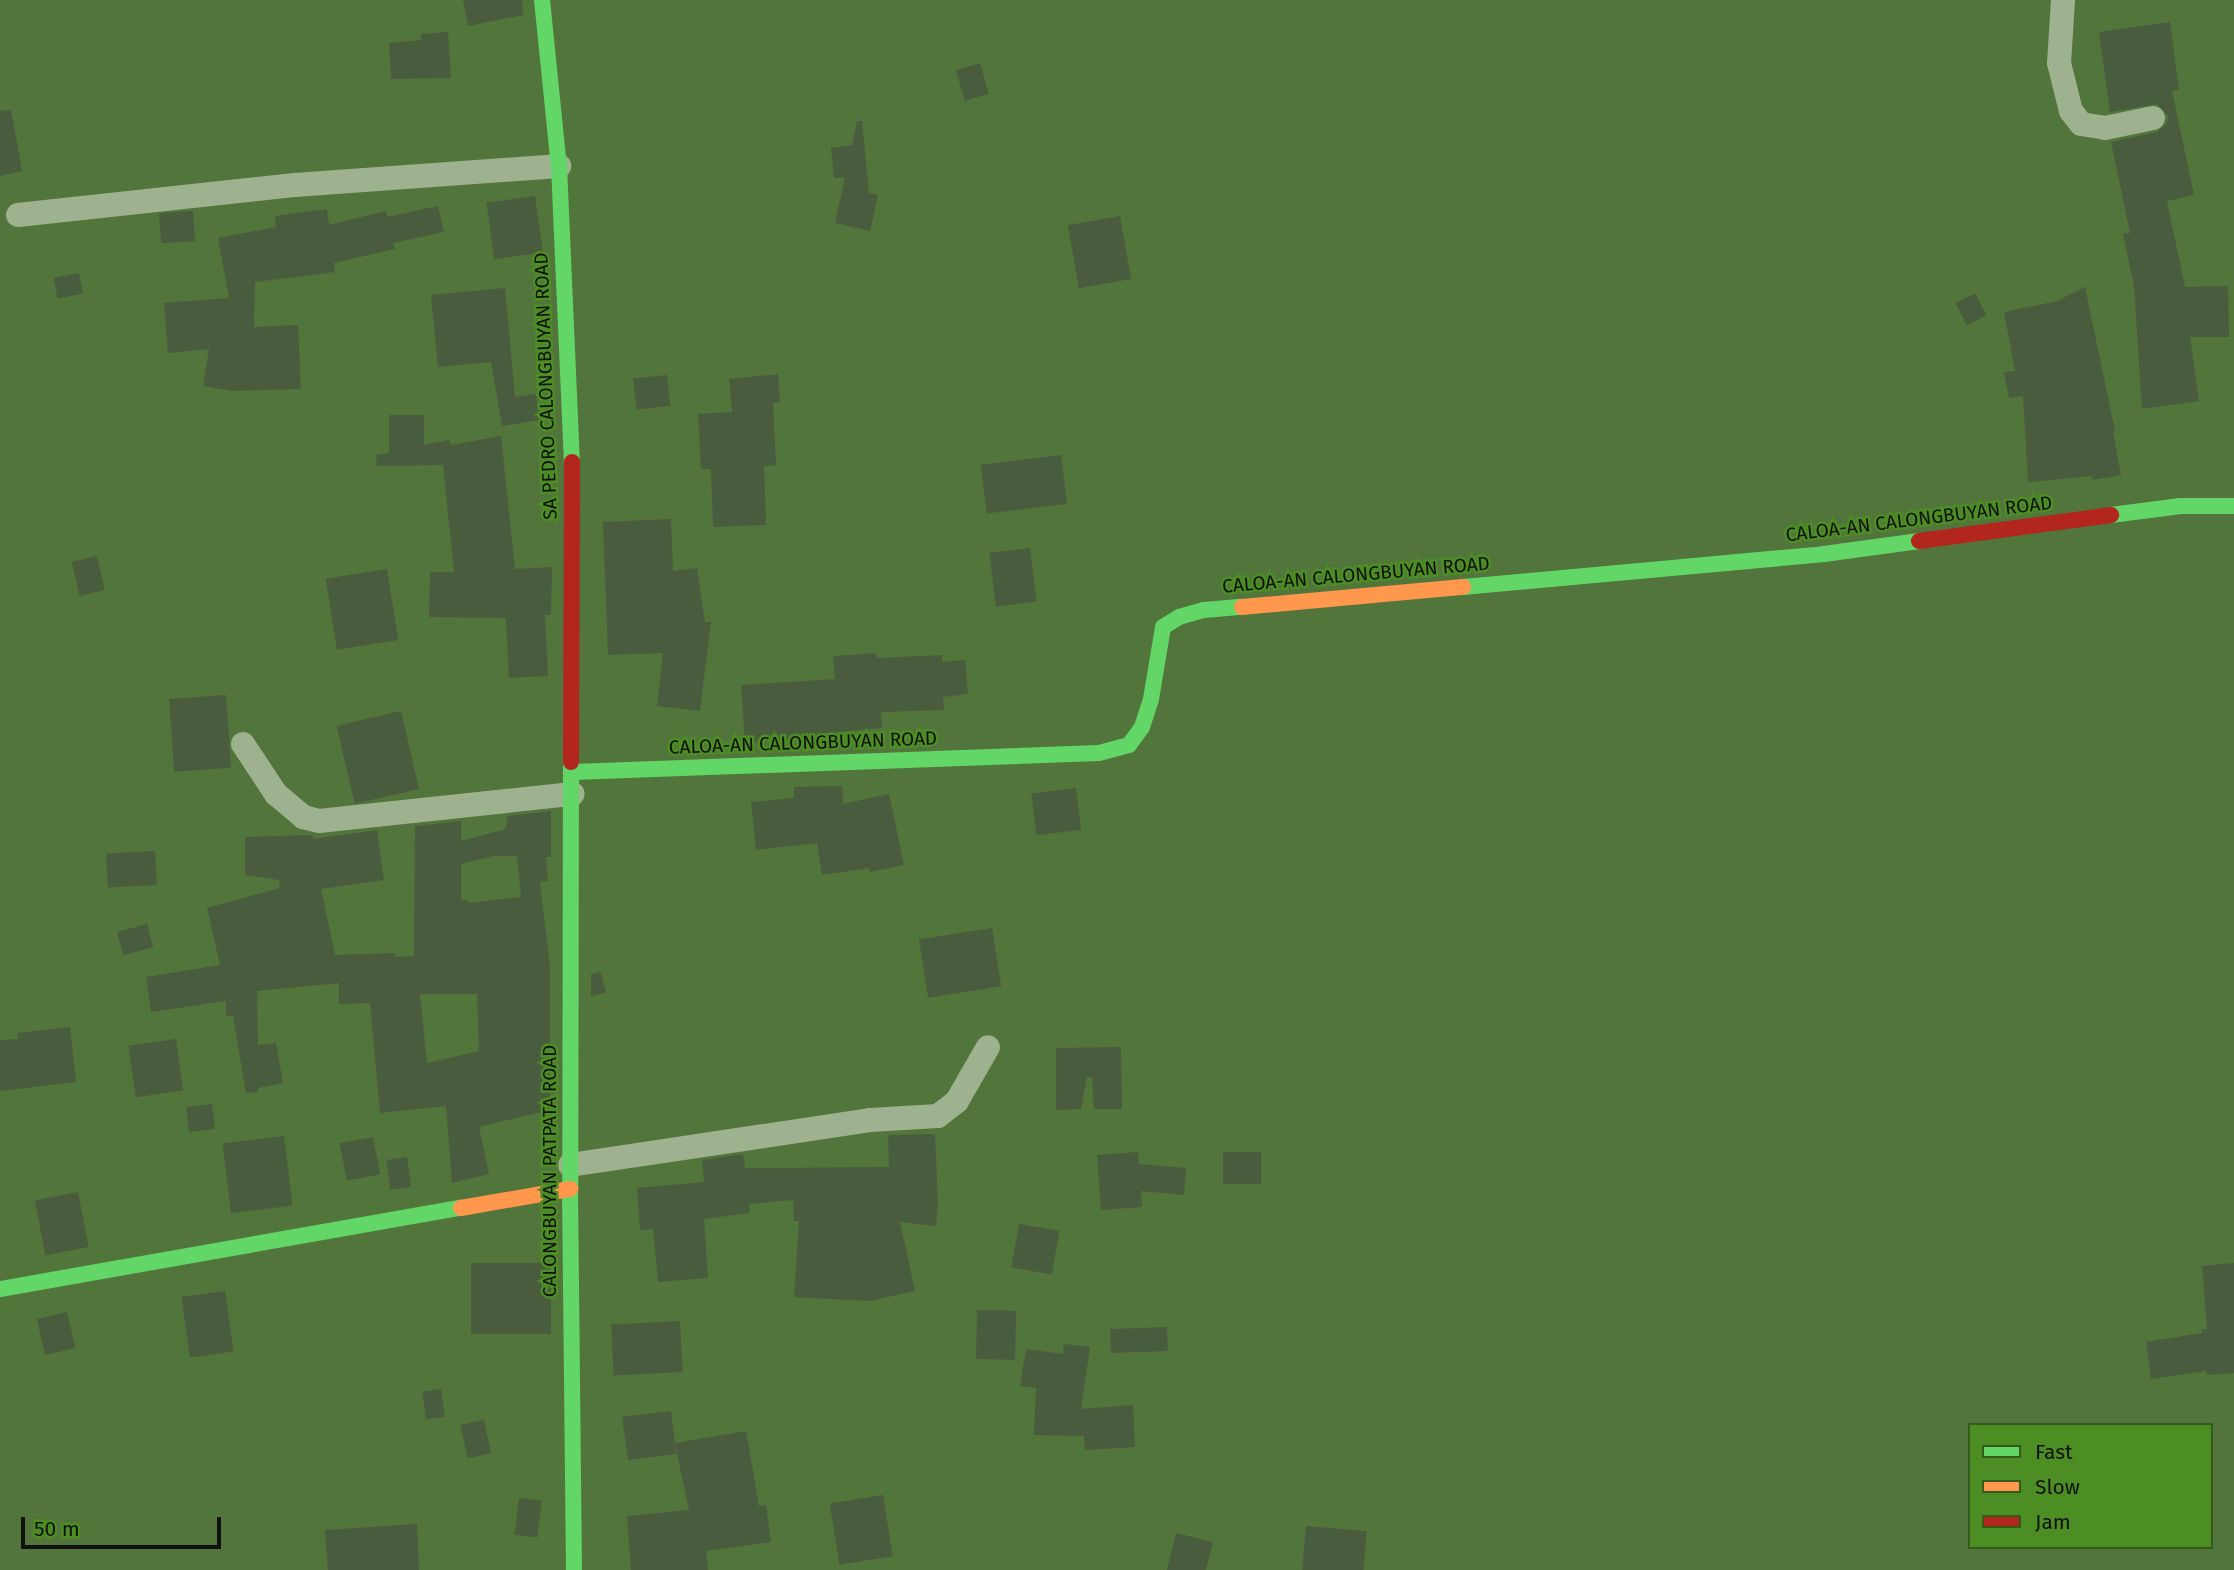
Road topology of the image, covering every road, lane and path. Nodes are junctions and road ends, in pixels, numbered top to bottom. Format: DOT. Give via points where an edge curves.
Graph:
graph roads {
  1 [pos="542,0"];
  2 [pos="2063,0"];
  3 [pos="2153,118"];
  4 [pos="559,166"];
  5 [pos="18,215"];
  6 [pos="2234,506"];
  7 [pos="243,744"];
  8 [pos="573,783"];
  9 [pos="988,1046"];
  10 [pos="570,1177"];
  11 [pos="0,1289"];
  12 [pos="574,1570"];
  1 -- 4 [label="street, SA PEDRO CALONGBUYAN ROAD"];
  2 -- 3 [label="street" via="2059,63 2071,111 2081,124 2105,128"];
  4 -- 5 [label="street" via="295,185"];
  4 -- 8 [label="street, SA PEDRO CALONGBUYAN ROAD" via="572,453"];
  6 -- 8 [label="street, CALOA-AN CALONGBUYAN ROAD" via="2180,506 1824,554 1204,610 1163,626 1151,699 1142,727 1129,745 1099,753"];
  7 -- 8 [label="street" via="276,794 303,817 318,821"];
  8 -- 10 [label="street, CALONGBUYAN PATPATA ROAD"];
  9 -- 10 [label="street" via="957,1101 938,1116 870,1120"];
  10 -- 11 [label="street"];
  10 -- 12 [label="street, CALONGBUYAN PATPATA ROAD"];
}
